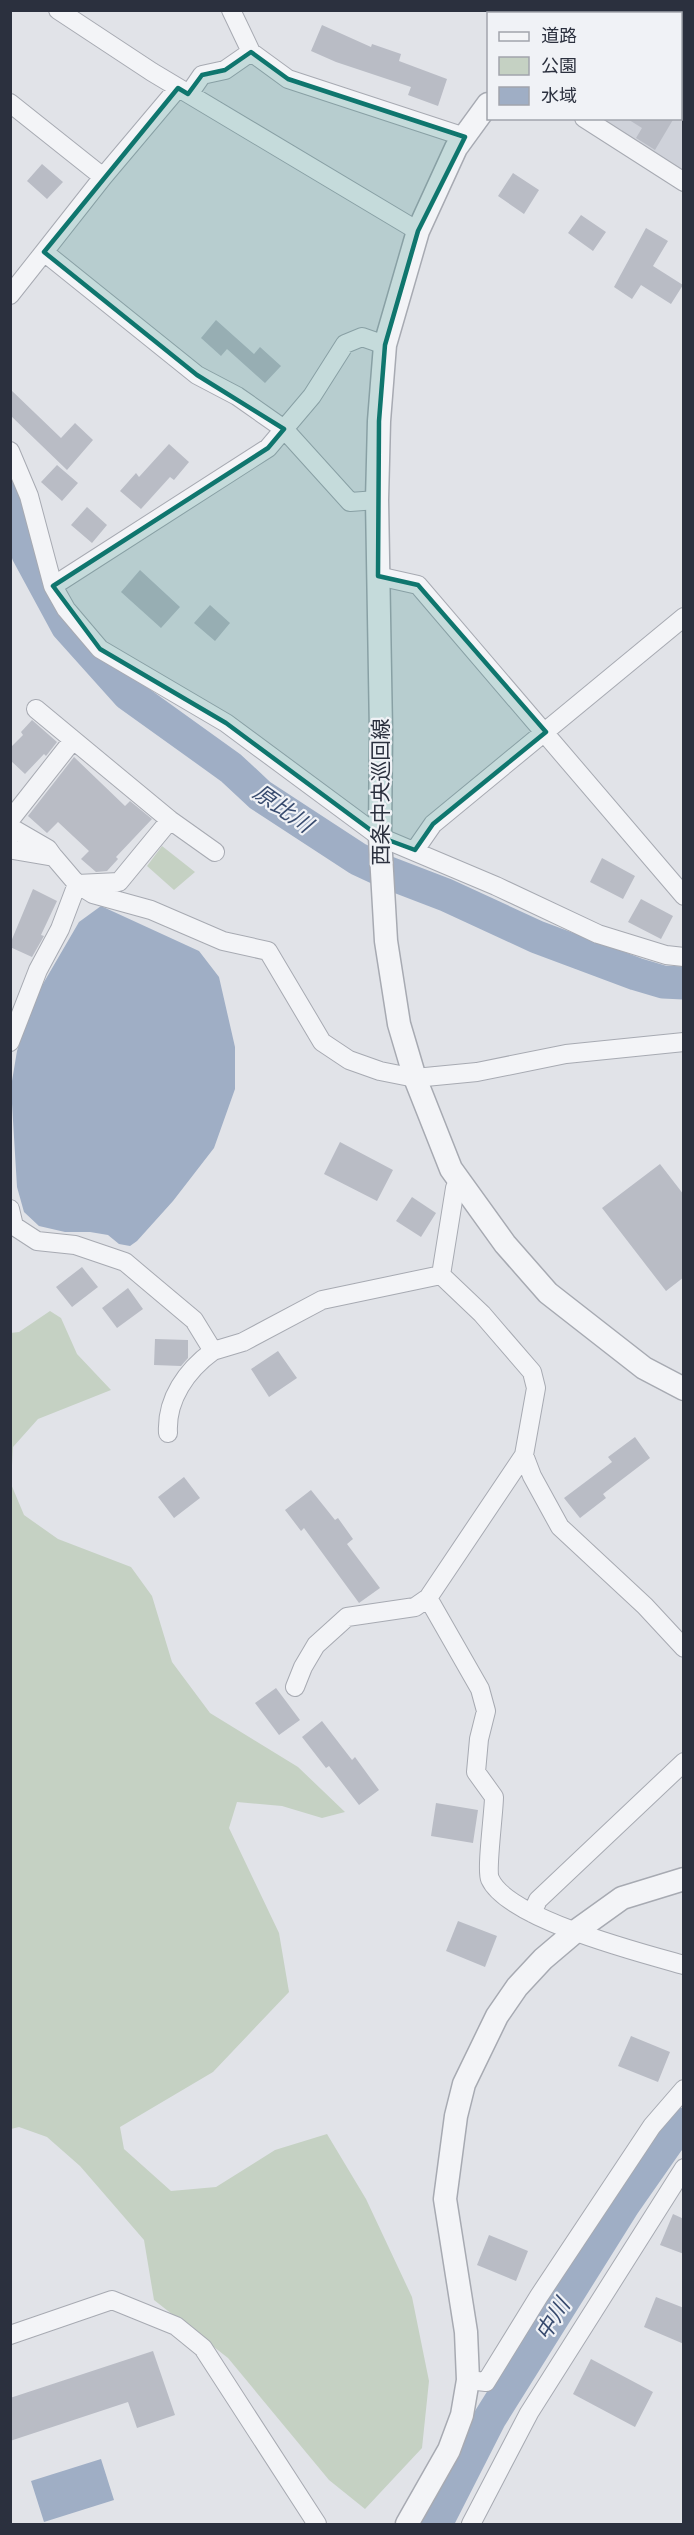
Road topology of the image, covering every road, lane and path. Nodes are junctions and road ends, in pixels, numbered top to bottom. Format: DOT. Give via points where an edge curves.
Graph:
graph roads {
  1 [pos="58,10"];
  2 [pos="231,10"];
  3 [pos="251,52"];
  4 [pos="183,91"];
  5 [pos="10,103"];
  6 [pos="487,107"];
  7 [pos="587,120"];
  8 [pos="465,137"];
  9 [pos="103,177"];
  10 [pos="684,182"];
  11 [pos="418,231"];
  12 [pos="44,252"];
  13 [pos="10,295"];
  14 [pos="385,345"];
  15 [pos="284,429"];
  16 [pos="10,452"];
  17 [pos="377,500"];
  18 [pos="378,576"];
  19 [pos="53,585"];
  20 [pos="684,617"];
  21 [pos="36,709"];
  22 [pos="546,732"];
  23 [pos="73,740"];
  24 [pos="10,820"];
  25 [pos="171,820"];
  26 [pos="10,827"];
  27 [pos="380,844"];
  28 [pos="10,847"];
  29 [pos="415,850"];
  30 [pos="215,852"];
  31 [pos="54,857"];
  32 [pos="77,884"];
  33 [pos="684,896"];
  34 [pos="684,957"];
  35 [pos="10,1042"];
  36 [pos="684,1042"];
  37 [pos="416,1078"];
  38 [pos="459,1180"];
  39 [pos="10,1209"];
  40 [pos="441,1275"];
  41 [pos="213,1351"];
  42 [pos="684,1389"];
  43 [pos="168,1432"];
  44 [pos="524,1455"];
  45 [pos="428,1598"];
  46 [pos="684,1648"];
  47 [pos="295,1687"];
  48 [pos="684,1762"];
  49 [pos="684,1879"];
  50 [pos="532,1913"];
  51 [pos="576,1931"];
  52 [pos="684,1965"];
  53 [pos="684,2089"];
  54 [pos="684,2168"];
  55 [pos="10,2335"];
  56 [pos="468,2380"];
  57 [pos="318,2524"];
  58 [pos="407,2524"];
  59 [pos="471,2524"];
  1 -- 4 [label="street"];
  2 -- 3 [label="street"];
  3 -- 4 [label="street" via="225,70 202,75"];
  3 -- 8 [label="street" via="288,79"];
  4 -- 9 [label="street"];
  4 -- 11 [label="street"];
  5 -- 9 [label="street"];
  6 -- 8 [label="street, 西条中央巡回線"];
  7 -- 10 [label="street"];
  8 -- 11 [label="street, 西条中央巡回線" via="456,148"];
  9 -- 12 [label="street"];
  11 -- 14 [label="street, 西条中央巡回線"];
  12 -- 13 [label="street"];
  12 -- 15 [label="street" via="197,375 237,396"];
  14 -- 15 [label="street" via="362,337 345,344 312,396"];
  14 -- 17 [label="street, 西条中央巡回線"];
  15 -- 17 [label="street" via="350,502"];
  15 -- 19 [label="street" via="268,448"];
  16 -- 19 [label="street" via="29,496"];
  17 -- 18 [label="street, 西条中央巡回線"];
  18 -- 22 [label="street" via="418,585"];
  18 -- 27 [label="street, 西条中央巡回線"];
  19 -- 27 [label="street" via="66,609 100,649 226,723"];
  20 -- 22 [label="street"];
  21 -- 23 [label="street"];
  22 -- 29 [label="street" via="433,824"];
  22 -- 33 [label="street"];
  23 -- 24 [label="street"];
  23 -- 25 [label="street"];
  25 -- 30 [label="street"];
  25 -- 32 [label="street" via="119,882"];
  26 -- 31 [label="street" via="48,849"];
  27 -- 29 [label="street"];
  27 -- 37 [label="street, 西条中央巡回線" via="386,941 399,1024"];
  28 -- 31 [label="street"];
  29 -- 34 [label="street" via="598,934"];
  31 -- 32 [label="street"];
  32 -- 35 [label="street"];
  32 -- 37 [label="street" via="93,894 151,910 223,941 267,951 322,1042 349,1060"];
  36 -- 37 [label="street" via="566,1054 477,1072"];
  37 -- 38 [label="street, 西条中央巡回線" via="451,1169"];
  38 -- 40 [label="street"];
  38 -- 42 [label="street, 西条中央巡回線" via="505,1244 548,1293 644,1368"];
  39 -- 41 [label="street" via="14,1227 37,1241 75,1245 125,1262 194,1320"];
  40 -- 41 [label="street" via="322,1300 243,1342"];
  40 -- 44 [label="street" via="482,1314 532,1372 536,1388"];
  41 -- 43 [label="street" via="198,1362 177,1390 167,1422"];
  44 -- 45 [label="street"];
  44 -- 46 [label="street" via="560,1527"];
  45 -- 47 [label="street" via="415,1607 347,1617 316,1645"];
  45 -- 50 [label="street" via="480,1689 486,1711 476,1772 494,1797 489,1878 502,1895"];
  48 -- 50 [label="street" via="538,1900"];
  49 -- 51 [label="street" via="622,1898"];
  50 -- 51 [label="street"];
  51 -- 52 [label="street"];
  51 -- 56 [label="street" via="543,1959 497,2016 464,2084 456,2116 445,2199 466,2332"];
  53 -- 56 [label="street" via="652,2126 486,2382"];
  54 -- 59 [label="street" via="529,2413"];
  55 -- 57 [label="street" via="112,2300 176,2326 203,2348"];
  56 -- 58 [label="street" via="462,2415 449,2450"];
}
